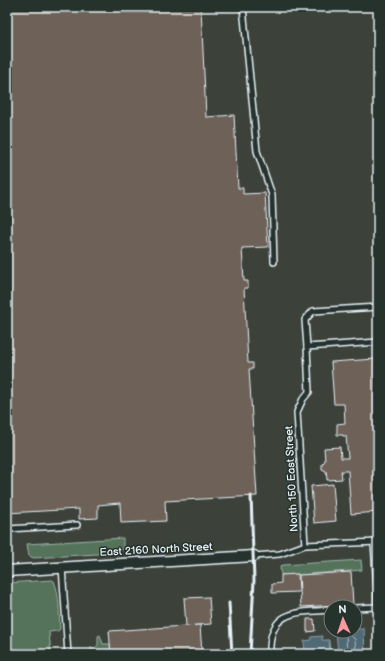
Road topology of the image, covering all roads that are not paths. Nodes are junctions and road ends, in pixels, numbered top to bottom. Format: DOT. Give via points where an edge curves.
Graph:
graph roads {
  1 [pos="243,7"];
  2 [pos="274,262"];
  3 [pos="378,307"];
  4 [pos="378,342"];
  5 [pos="307,346"];
  6 [pos="77,525"];
  7 [pos="7,529"];
  8 [pos="376,542"];
  9 [pos="305,545"];
  10 [pos="254,556"];
  11 [pos="62,567"];
  12 [pos="7,571"];
  13 [pos="378,607"];
  14 [pos="363,608"];
  15 [pos="323,611"];
  16 [pos="68,654"];
  17 [pos="270,654"];
  1 -- 2 [label="lane" via="257,151 272,195"];
  3 -- 5 [label="lane" via="313,311 305,320"];
  4 -- 5 [label="lane"];
  5 -- 9 [label="lane, North 150 East Street" via="310,392 303,399 297,412"];
  6 -- 7 [label="lane"];
  8 -- 9 [label="lane, East 2160 North Street"];
  8 -- 13 [label="lane"];
  9 -- 10 [label="lane, East 2160 North Street" via="280,554"];
  10 -- 11 [label="street, East 2160 North Street"];
  11 -- 12 [label="street, East 2160 North Street"];
  11 -- 16 [label="lane"];
  13 -- 14 [label="lane"];
  15 -- 17 [label="lane" via="300,612 278,622 272,630"];
}
